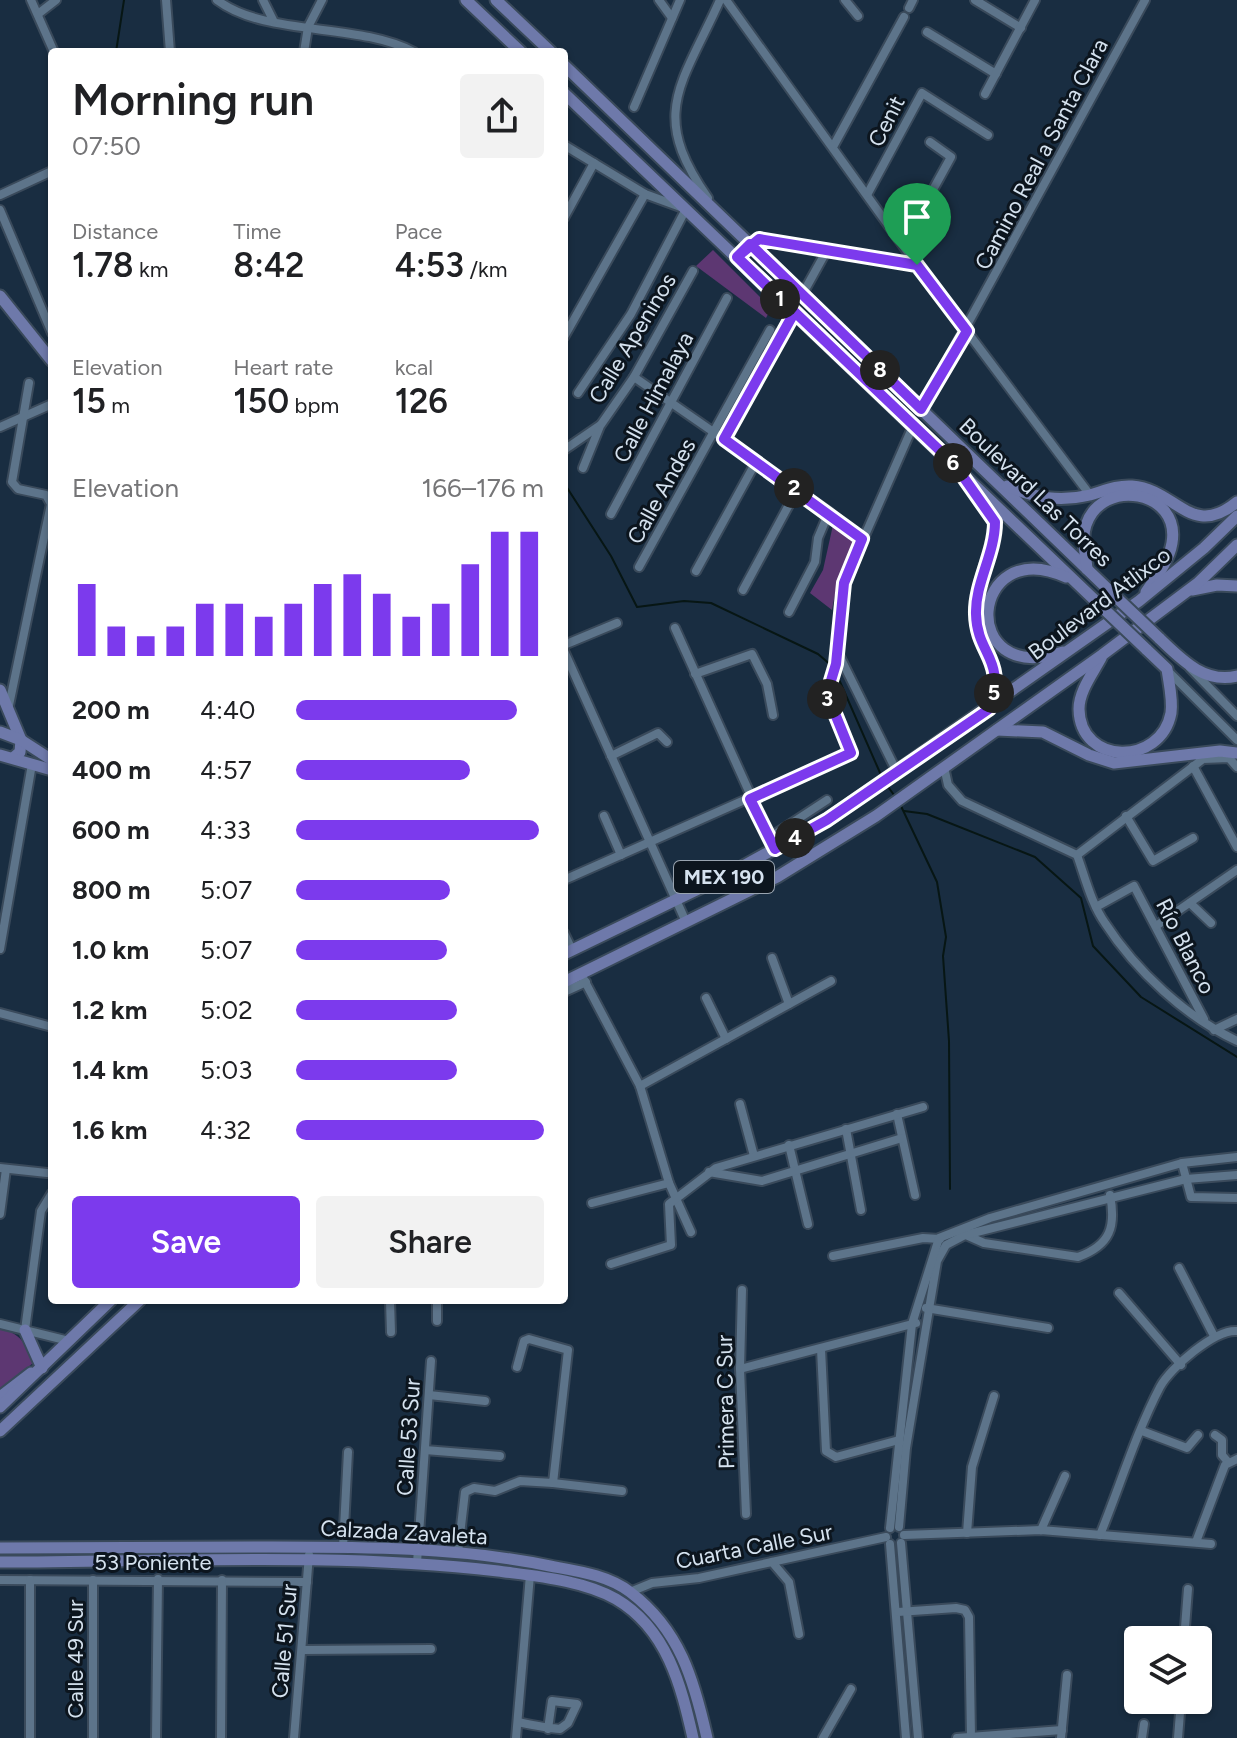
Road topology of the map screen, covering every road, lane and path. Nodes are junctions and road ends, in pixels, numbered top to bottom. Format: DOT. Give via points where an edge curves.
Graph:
graph roads {
  1 [pos="31,0"];
  2 [pos="56,0"];
  3 [pos="166,0"];
  4 [pos="217,0"];
  5 [pos="263,0"];
  6 [pos="322,0"];
  7 [pos="466,0"];
  8 [pos="496,0"];
  9 [pos="659,0"];
  10 [pos="680,0"];
  11 [pos="720,0"];
  12 [pos="726,0"];
  13 [pos="845,0"];
  14 [pos="975,0"];
  15 [pos="1035,0"];
  16 [pos="1145,0"];
  17 [pos="909,8"];
  18 [pos="38,14"];
  19 [pos="858,16"];
  20 [pos="672,18"];
  21 [pos="273,20"];
  22 [pos="308,27"];
  23 [pos="1021,28"];
  24 [pos="927,32"];
  25 [pos="52,48"];
  26 [pos="170,48"];
  27 [pos="305,48"];
  28 [pos="406,48"];
  29 [pos="517,48"];
  30 [pos="547,48"];
  31 [pos="568,69"];
  32 [pos="996,74"];
  33 [pos="985,94"];
  34 [pos="568,97"];
  35 [pos="634,107"];
  36 [pos="988,135"];
  37 [pos="930,142"];
  38 [pos="834,145"];
  39 [pos="568,147"];
  40 [pos="594,163"];
  41 [pos="48,173"];
  42 [pos="868,193"];
  43 [pos="645,194"];
  44 [pos="0,195"];
  45 [pos="686,209"];
  46 [pos="716,209"];
  47 [pos="0,210"];
  48 [pos="568,211"];
  49 [pos="750,244"];
  50 [pos="903,244"];
  51 [pos="827,250"];
  52 [pos="737,257"];
  53 [pos="917,265"];
  54 [pos="693,271"];
  55 [pos="802,295"];
  56 [pos="0,296"];
  57 [pos="727,298"];
  58 [pos="794,313"];
  59 [pos="48,324"];
  60 [pos="568,330"];
  61 [pos="770,330"];
  62 [pos="967,331"];
  63 [pos="48,356"];
  64 [pos="634,377"];
  65 [pos="29,383"];
  66 [pos="578,393"];
  67 [pos="669,402"];
  68 [pos="48,406"];
  69 [pos="921,409"];
  70 [pos="22,418"];
  71 [pos="600,426"];
  72 [pos="913,426"];
  73 [pos="0,427"];
  74 [pos="715,432"];
  75 [pos="724,439"];
  76 [pos="568,447"];
  77 [pos="756,462"];
  78 [pos="955,465"];
  79 [pos="583,468"];
  80 [pos="999,482"];
  81 [pos="797,490"];
  82 [pos="1090,495"];
  83 [pos="48,499"];
  84 [pos="1237,502"];
  85 [pos="829,512"];
  86 [pos="611,514"];
  87 [pos="1237,516"];
  88 [pos="48,518"];
  89 [pos="862,539"];
  90 [pos="1237,545"];
  91 [pos="639,567"];
  92 [pos="1087,569"];
  93 [pos="696,571"];
  94 [pos="1076,582"];
  95 [pos="1237,586"];
  96 [pos="743,590"];
  97 [pos="1188,591"];
  98 [pos="1139,601"];
  99 [pos="789,612"];
  100 [pos="617,623"];
  101 [pos="675,628"];
  102 [pos="568,646"];
  103 [pos="1074,647"];
  104 [pos="837,652"];
  105 [pos="1102,655"];
  106 [pos="568,657"];
  107 [pos="1183,661"];
  108 [pos="1167,669"];
  109 [pos="695,674"];
  110 [pos="1237,676"];
  111 [pos="0,690"];
  112 [pos="989,709"];
  113 [pos="8,711"];
  114 [pos="773,715"];
  115 [pos="1237,716"];
  116 [pos="997,730"];
  117 [pos="0,732"];
  118 [pos="21,740"];
  119 [pos="1237,740"];
  120 [pos="667,742"];
  121 [pos="1237,753"];
  122 [pos="0,755"];
  123 [pos="611,756"];
  124 [pos="13,758"];
  125 [pos="32,764"];
  126 [pos="48,764"];
  127 [pos="48,766"];
  128 [pos="1193,766"];
  129 [pos="944,767"];
  130 [pos="1237,767"];
  131 [pos="895,774"];
  132 [pos="750,799"];
  133 [pos="827,800"];
  134 [pos="604,816"];
  135 [pos="1126,816"];
  136 [pos="1193,838"];
  137 [pos="650,843"];
  138 [pos="772,843"];
  139 [pos="1237,847"];
  140 [pos="621,855"];
  141 [pos="1077,855"];
  142 [pos="1234,872"];
  143 [pos="568,878"];
  144 [pos="1237,883"];
  145 [pos="675,900"];
  146 [pos="1190,903"];
  147 [pos="1096,907"];
  148 [pos="686,922"];
  149 [pos="1211,923"];
  150 [pos="1156,926"];
  151 [pos="0,949"];
  152 [pos="568,952"];
  153 [pos="772,958"];
  154 [pos="584,978"];
  155 [pos="1182,980"];
  156 [pos="831,981"];
  157 [pos="568,986"];
  158 [pos="1164,990"];
  159 [pos="706,998"];
  160 [pos="789,1004"];
  161 [pos="0,1013"];
  162 [pos="1237,1019"];
  163 [pos="48,1026"];
  164 [pos="1210,1027"];
  165 [pos="726,1039"];
  166 [pos="1237,1041"];
  167 [pos="640,1086"];
  168 [pos="740,1104"];
  169 [pos="923,1107"];
  170 [pos="897,1114"];
  171 [pos="846,1129"];
  172 [pos="902,1138"];
  173 [pos="789,1145"];
  174 [pos="851,1153"];
  175 [pos="754,1156"];
  176 [pos="1237,1157"];
  177 [pos="1182,1163"];
  178 [pos="3,1168"];
  179 [pos="793,1171"];
  180 [pos="708,1172"];
  181 [pos="47,1173"];
  182 [pos="1237,1175"];
  183 [pos="1186,1179"];
  184 [pos="669,1183"];
  185 [pos="1107,1185"];
  186 [pos="915,1195"];
  187 [pos="675,1197"];
  188 [pos="1237,1198"];
  189 [pos="1111,1199"];
  190 [pos="48,1200"];
  191 [pos="592,1203"];
  192 [pos="861,1210"];
  193 [pos="0,1214"];
  194 [pos="808,1224"];
  195 [pos="691,1232"];
  196 [pos="965,1235"];
  197 [pos="939,1238"];
  198 [pos="946,1245"];
  199 [pos="833,1256"];
  200 [pos="611,1264"];
  201 [pos="1179,1268"];
  202 [pos="742,1290"];
  203 [pos="1119,1293"];
  204 [pos="107,1304"];
  205 [pos="136,1304"];
  206 [pos="390,1304"];
  207 [pos="437,1304"];
  208 [pos="926,1308"];
  209 [pos="437,1321"];
  210 [pos="924,1321"];
  211 [pos="0,1324"];
  212 [pos="912,1324"];
  213 [pos="1048,1328"];
  214 [pos="25,1330"];
  215 [pos="1237,1331"];
  216 [pos="391,1332"];
  217 [pos="1214,1336"];
  218 [pos="69,1341"];
  219 [pos="821,1349"];
  220 [pos="431,1361"];
  221 [pos="1181,1365"];
  222 [pos="517,1367"];
  223 [pos="42,1368"];
  224 [pos="740,1369"];
  225 [pos="57,1377"];
  226 [pos="429,1395"];
  227 [pos="994,1396"];
  228 [pos="0,1397"];
  229 [pos="485,1401"];
  230 [pos="0,1407"];
  231 [pos="0,1431"];
  232 [pos="1142,1431"];
  233 [pos="1198,1435"];
  234 [pos="1215,1435"];
  235 [pos="0,1439"];
  236 [pos="901,1445"];
  237 [pos="425,1450"];
  238 [pos="348,1452"];
  239 [pos="500,1456"];
  240 [pos="1233,1460"];
  241 [pos="1065,1476"];
  242 [pos="553,1483"];
  243 [pos="622,1491"];
  244 [pos="746,1514"];
  245 [pos="1041,1530"];
  246 [pos="899,1533"];
  247 [pos="967,1533"];
  248 [pos="1100,1535"];
  249 [pos="888,1540"];
  250 [pos="1196,1542"];
  251 [pos="1211,1544"];
  252 [pos="309,1547"];
  253 [pos="343,1547"];
  254 [pos="0,1548"];
  255 [pos="417,1549"];
  256 [pos="458,1552"];
  257 [pos="0,1562"];
  258 [pos="309,1562"];
  259 [pos="772,1562"];
  260 [pos="417,1563"];
  261 [pos="530,1575"];
  262 [pos="158,1579"];
  263 [pos="0,1580"];
  264 [pos="30,1580"];
  265 [pos="93,1580"];
  266 [pos="222,1580"];
  267 [pos="307,1582"];
  268 [pos="1188,1589"];
  269 [pos="630,1592"];
  270 [pos="908,1611"];
  271 [pos="898,1612"];
  272 [pos="1185,1626"];
  273 [pos="799,1634"];
  274 [pos="431,1649"];
  275 [pos="302,1650"];
  276 [pos="1067,1675"];
  277 [pos="851,1689"];
  278 [pos="1180,1714"];
  279 [pos="518,1722"];
  280 [pos="1144,1724"];
  281 [pos="548,1729"];
  282 [pos="1062,1734"];
  283 [pos="971,1737"];
  284 [pos="30,1738"];
  285 [pos="93,1738"];
  286 [pos="156,1738"];
  287 [pos="221,1738"];
  288 [pos="294,1738"];
  289 [pos="516,1738"];
  290 [pos="693,1738"];
  291 [pos="707,1738"];
  292 [pos="823,1738"];
  293 [pos="906,1738"];
  294 [pos="918,1738"];
  295 [pos="957,1738"];
  296 [pos="1142,1738"];
  297 [pos="1178,1738"];
  1 -- 18 [label="street"];
  2 -- 18 [label="street"];
  3 -- 26 [label="street"];
  4 -- 21 [label="street" via="247,15"];
  5 -- 21 [label="street"];
  6 -- 22 [label="street"];
  7 -- 29 [label="main road"];
  8 -- 30 [label="main road"];
  9 -- 20 [label="street"];
  10 -- 20 [label="street"];
  11 -- 46 [label="street" via="673,113 679,152"];
  12 -- 38 [label="street"];
  13 -- 19 [label="street"];
  14 -- 23 [label="street"];
  15 -- 23 [label="street"];
  16 -- 62 [label="street, Camino Real a Santa Clara"];
  17 -- 38 [label="street"];
  18 -- 25 [label="street"];
  20 -- 35 [label="street"];
  21 -- 22 [label="street"];
  22 -- 27 [label="street"];
  22 -- 28 [label="street" via="391,40"];
  23 -- 32 [label="street"];
  24 -- 32 [label="street"];
  31 -- 46 [label="main road, Boulevard Las Torres"];
  32 -- 33 [label="street"];
  34 -- 45 [label="main road, Boulevard Las Torres"];
  36 -- 42 [label="street, Cenit" via="922,93"];
  37 -- 50 [label="street" via="951,157"];
  38 -- 42 [label="street"];
  39 -- 40 [label="street"];
  40 -- 43 [label="street"];
  40 -- 48 [label="street"];
  41 -- 44 [label="street"];
  42 -- 50 [label="street"];
  43 -- 45 [label="street"];
  43 -- 60 [label="street"];
  45 -- 52 [label="main road, Boulevard Las Torres"];
  45 -- 66 [label="street" via="631,314"];
  46 -- 49 [label="main road, Boulevard Las Torres"];
  47 -- 59 [label="street"];
  49 -- 51 [label="street" via="759,239"];
  49 -- 52 [label="street"];
  49 -- 55 [label="main road, Boulevard Las Torres"];
  50 -- 53 [label="street"];
  51 -- 53 [label="street"];
  51 -- 55 [label="street"];
  52 -- 58 [label="main road, Boulevard Las Torres"];
  53 -- 62 [label="street"];
  54 -- 64 [label="street, Calle Apeninos"];
  55 -- 69 [label="main road, Boulevard Las Torres"];
  56 -- 63 [label="main road"];
  57 -- 67 [label="street, Calle Himalaya"];
  58 -- 72 [label="main road, Boulevard Las Torres"];
  58 -- 75 [label="street"];
  61 -- 74 [label="street, Calle Andes"];
  62 -- 69 [label="street, Camino Real a Santa Clara"];
  62 -- 82 [label="street"];
  64 -- 67 [label="street"];
  64 -- 71 [label="street, Calle Apeninos"];
  65 -- 70 [label="street"];
  67 -- 74 [label="street"];
  67 -- 86 [label="street, Calle Himalaya"];
  68 -- 70 [label="street"];
  69 -- 80 [label="main road, Boulevard Las Torres"];
  70 -- 73 [label="street"];
  70 -- 83 [label="street" via="12,482"];
  71 -- 76 [label="street"];
  71 -- 79 [label="street, Calle Apeninos"];
  72 -- 78 [label="main road, Boulevard Las Torres"];
  72 -- 89 [label="street"];
  74 -- 75 [label="street"];
  74 -- 91 [label="street, Calle Andes"];
  75 -- 77 [label="street"];
  77 -- 81 [label="street"];
  77 -- 93 [label="street"];
  78 -- 94 [label="main road, Boulevard Las Torres"];
  78 -- 112 [label="main road" via="995,522 976,613 978,632 996,674"];
  80 -- 82 [label="main road" via="1034,497"];
  80 -- 92 [label="main road, Boulevard Las Torres"];
  81 -- 85 [label="street"];
  81 -- 96 [label="street"];
  82 -- 84 [label="main road" via="1132,486 1158,493 1186,513 1208,517 1223,514"];
  85 -- 89 [label="street"];
  85 -- 99 [label="street" via="815,562"];
  87 -- 98 [label="main road, Boulevard Atlixco / MEX 190"];
  88 -- 113 [label="street"];
  89 -- 104 [label="street" via="844,583"];
  90 -- 97 [label="main road, Boulevard Atlixco / MEX 190"];
  92 -- 98 [label="main road" via="1086,526 1098,507 1129,494 1153,501 1165,510 1172,544"];
  92 -- 107 [label="main road, Boulevard Las Torres, bridge"];
  94 -- 103 [label="main road" via="1043,570 1016,571 994,588 986,615 996,643 1021,659 1036,660"];
  94 -- 108 [label="main road, Boulevard Las Torres, bridge"];
  95 -- 97 [label="main road"];
  97 -- 105 [label="main road, Boulevard Atlixco / MEX 190"];
  98 -- 103 [label="main road, Boulevard Atlixco / MEX 190"];
  100 -- 102 [label="street"];
  101 -- 109 [label="street"];
  103 -- 112 [label="main road, Boulevard Atlixco / MEX 190"];
  104 -- 131 [label="street"];
  104 -- 132 [label="street" via="827,702 851,753"];
  105 -- 108 [label="main road" via="1079,709 1089,737 1114,753 1143,750 1165,730 1172,704"];
  105 -- 116 [label="main road, Boulevard Atlixco / MEX 190"];
  106 -- 123 [label="street"];
  107 -- 110 [label="main road" via="1212,677"];
  107 -- 115 [label="street, Boulevard Las Torres"];
  108 -- 119 [label="street, Boulevard Las Torres"];
  109 -- 114 [label="street" via="752,654 767,684"];
  109 -- 132 [label="street"];
  111 -- 113 [label="main road"];
  112 -- 131 [label="main road, Boulevard Atlixco / MEX 190"];
  113 -- 118 [label="main road"];
  116 -- 121 [label="main road" via="1043,732 1114,763"];
  116 -- 129 [label="main road, Boulevard Atlixco / MEX 190"];
  117 -- 118 [label="main road"];
  118 -- 124 [label="main road"];
  118 -- 126 [label="main road"];
  120 -- 123 [label="street" via="658,733"];
  122 -- 124 [label="main road"];
  123 -- 137 [label="street"];
  124 -- 125 [label="main road"];
  125 -- 127 [label="main road"];
  125 -- 151 [label="street"];
  128 -- 130 [label="street" via="1217,757 1232,759"];
  128 -- 135 [label="street"];
  128 -- 139 [label="street"];
  129 -- 141 [label="street" via="948,785 962,801"];
  129 -- 148 [label="main road, Boulevard Atlixco / MEX 190" via="777,877"];
  131 -- 138 [label="main road, Boulevard Atlixco / MEX 190"];
  132 -- 137 [label="street"];
  132 -- 138 [label="street"];
  133 -- 138 [label="street"];
  134 -- 140 [label="street"];
  135 -- 136 [label="street" via="1153,861"];
  135 -- 141 [label="street"];
  137 -- 140 [label="street"];
  137 -- 145 [label="street"];
  138 -- 145 [label="main road, Boulevard Atlixco / MEX 190"];
  140 -- 143 [label="street"];
  141 -- 147 [label="street"];
  142 -- 144 [label="street"];
  142 -- 146 [label="street"];
  145 -- 148 [label="street"];
  145 -- 152 [label="main road, Boulevard Atlixco / MEX 190"];
  146 -- 149 [label="street"];
  146 -- 150 [label="street"];
  147 -- 150 [label="street, Río Blanco" via="1134,886"];
  147 -- 158 [label="street"];
  148 -- 154 [label="main road, Boulevard Atlixco / MEX 190"];
  150 -- 155 [label="street, Río Blanco"];
  153 -- 160 [label="street"];
  154 -- 157 [label="main road, Boulevard Atlixco / MEX 190"];
  154 -- 167 [label="street"];
  155 -- 158 [label="street"];
  155 -- 164 [label="street, Río Blanco"];
  156 -- 160 [label="street"];
  158 -- 164 [label="street"];
  159 -- 165 [label="street"];
  160 -- 165 [label="street"];
  161 -- 163 [label="street"];
  162 -- 164 [label="street"];
  164 -- 166 [label="street"];
  165 -- 167 [label="street"];
  167 -- 184 [label="street"];
  168 -- 175 [label="street"];
  169 -- 170 [label="street"];
  170 -- 171 [label="street"];
  170 -- 172 [label="street"];
  171 -- 173 [label="street"];
  171 -- 174 [label="street"];
  172 -- 174 [label="street"];
  172 -- 186 [label="street"];
  173 -- 175 [label="street"];
  173 -- 179 [label="street"];
  174 -- 179 [label="street"];
  174 -- 192 [label="street"];
  175 -- 180 [label="street"];
  176 -- 177 [label="street"];
  177 -- 183 [label="street"];
  177 -- 185 [label="street"];
  178 -- 181 [label="street"];
  178 -- 193 [label="street"];
  179 -- 180 [label="street" via="762,1181"];
  179 -- 194 [label="street"];
  180 -- 187 [label="street"];
  182 -- 183 [label="street"];
  183 -- 188 [label="street" via="1191,1197"];
  183 -- 189 [label="street"];
  184 -- 187 [label="street"];
  184 -- 191 [label="street"];
  185 -- 189 [label="street"];
  185 -- 197 [label="street"];
  187 -- 195 [label="street"];
  187 -- 200 [label="street" via="668,1207 671,1245"];
  189 -- 196 [label="street"];
  189 -- 196 [label="street" via="1111,1230 1078,1257 984,1243"];
  190 -- 214 [label="street" via="41,1211"];
  196 -- 198 [label="street"];
  197 -- 198 [label="street"];
  197 -- 199 [label="street"];
  197 -- 212 [label="street"];
  198 -- 208 [label="street"];
  201 -- 217 [label="street"];
  202 -- 224 [label="street, Primera C Sur"];
  203 -- 221 [label="street"];
  204 -- 218 [label="main road"];
  205 -- 225 [label="main road"];
  206 -- 216 [label="street"];
  207 -- 209 [label="street"];
  208 -- 210 [label="street"];
  208 -- 213 [label="street"];
  210 -- 212 [label="street"];
  210 -- 236 [label="street"];
  211 -- 214 [label="street"];
  212 -- 219 [label="street"];
  212 -- 236 [label="street"];
  214 -- 218 [label="street"];
  214 -- 223 [label="main road"];
  215 -- 217 [label="street"];
  217 -- 221 [label="street"];
  218 -- 223 [label="main road"];
  219 -- 224 [label="street"];
  219 -- 236 [label="street" via="826,1451 836,1457"];
  220 -- 226 [label="street, Calle 53 Sur"];
  221 -- 232 [label="street" via="1162,1384"];
  222 -- 242 [label="street" via="529,1339 568,1350"];
  223 -- 228 [label="main road"];
  223 -- 230 [label="main road"];
  224 -- 244 [label="street, Primera C Sur"];
  225 -- 231 [label="main road"];
  225 -- 235 [label="main road" via="46,1396"];
  226 -- 229 [label="street"];
  226 -- 237 [label="street, Calle 53 Sur"];
  227 -- 247 [label="street" via="972,1467"];
  232 -- 233 [label="street" via="1187,1448"];
  232 -- 248 [label="street"];
  234 -- 240 [label="street" via="1222,1440 1222,1455"];
  236 -- 246 [label="street"];
  237 -- 239 [label="street"];
  237 -- 255 [label="street, Calle 53 Sur"];
  238 -- 253 [label="street"];
  240 -- 250 [label="street"];
  241 -- 245 [label="street"];
  242 -- 243 [label="street"];
  242 -- 256 [label="street" via="520,1481 495,1491 465,1492"];
  245 -- 247 [label="street, Cuarta Calle Sur"];
  245 -- 248 [label="street, Cuarta Calle Sur"];
  246 -- 247 [label="street, Cuarta Calle Sur"];
  246 -- 249 [label="street, Cuarta Calle Sur"];
  246 -- 249 [label="street"];
  246 -- 270 [label="street"];
  248 -- 250 [label="street, Cuarta Calle Sur"];
  249 -- 259 [label="street, Cuarta Calle Sur"];
  249 -- 271 [label="street"];
  250 -- 251 [label="street, Cuarta Calle Sur"];
  252 -- 253 [label="main road, Calzada Zavaleta"];
  252 -- 254 [label="main road, Calzada Zavaleta"];
  252 -- 258 [label="street, Calle 51 Sur"];
  253 -- 255 [label="main road, Calzada Zavaleta"];
  255 -- 256 [label="main road, Calzada Zavaleta"];
  255 -- 260 [label="street, Calle 53 Sur"];
  256 -- 269 [label="main road, Calzada Zavaleta" via="588,1574"];
  257 -- 258 [label="main road, Calzada Zavaleta"];
  258 -- 260 [label="main road, Calzada Zavaleta"];
  258 -- 267 [label="street, Calle 51 Sur"];
  259 -- 269 [label="street, Cuarta Calle Sur" via="652,1583"];
  259 -- 273 [label="street" via="789,1582"];
  260 -- 261 [label="main road, Calzada Zavaleta"];
  261 -- 279 [label="street"];
  261 -- 290 [label="main road, Calzada Zavaleta" via="616,1599 645,1623 667,1652 681,1685"];
  262 -- 265 [label="street, 53 Poniente"];
  262 -- 266 [label="street, 53 Poniente"];
  262 -- 286 [label="street"];
  263 -- 264 [label="street, 53 Poniente"];
  264 -- 265 [label="street, 53 Poniente"];
  264 -- 284 [label="street"];
  265 -- 285 [label="street, Calle 49 Sur"];
  266 -- 267 [label="street, 53 Poniente"];
  266 -- 287 [label="street"];
  267 -- 275 [label="street, Calle 51 Sur"];
  268 -- 272 [label="street"];
  269 -- 291 [label="main road, Calzada Zavaleta" via="657,1615 680,1646"];
  270 -- 271 [label="street"];
  270 -- 283 [label="street" via="956,1608 969,1617"];
  270 -- 294 [label="street"];
  271 -- 293 [label="street"];
  274 -- 275 [label="street"];
  275 -- 288 [label="street, Calle 51 Sur"];
  276 -- 282 [label="street"];
  277 -- 292 [label="street"];
  278 -- 297 [label="street"];
  279 -- 281 [label="street"];
  279 -- 289 [label="street"];
  280 -- 296 [label="street"];
  282 -- 283 [label="street"];
  283 -- 295 [label="street"];
}
